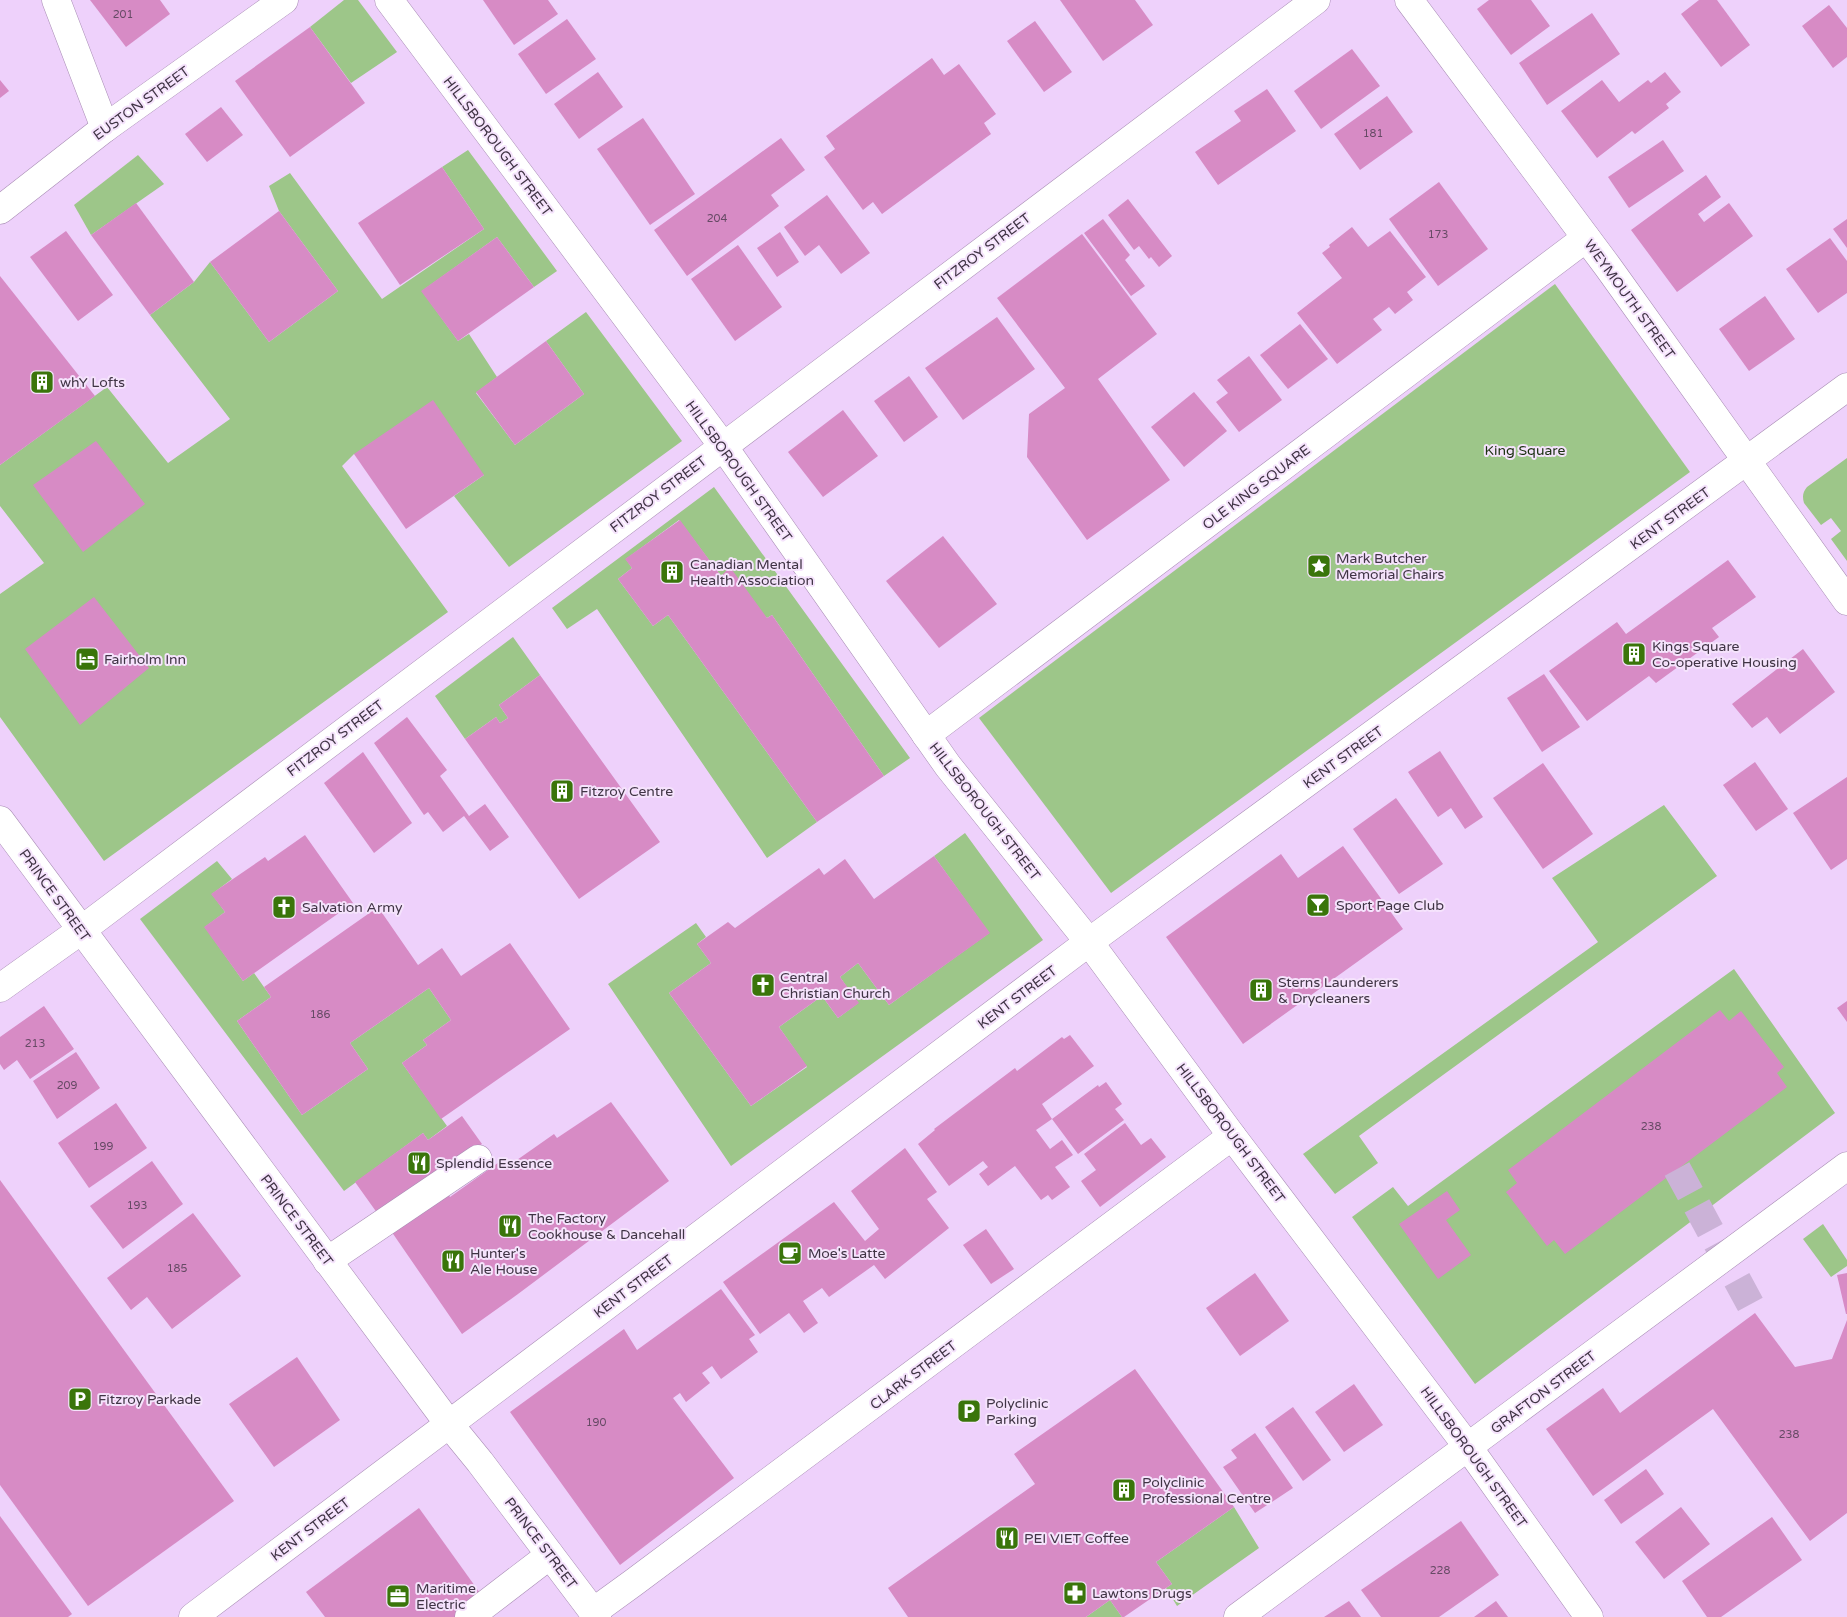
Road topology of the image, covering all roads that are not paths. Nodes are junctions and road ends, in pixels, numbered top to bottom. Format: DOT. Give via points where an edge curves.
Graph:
graph roads {
  1 [pos="56,0"];
  2 [pos="284,0"];
  3 [pos="389,0"];
  4 [pos="1316,0"];
  5 [pos="1409,0"];
  6 [pos="105,128"];
  7 [pos="0,210"];
  8 [pos="1586,238"];
  9 [pos="1847,387"];
  10 [pos="723,446"];
  11 [pos="1748,461"];
  12 [pos="1847,600"];
  13 [pos="926,735"];
  14 [pos="0,820"];
  15 [pos="80,930"];
  16 [pos="1089,942"];
  17 [pos="0,988"];
  18 [pos="1232,1136"];
  19 [pos="478,1159"];
  20 [pos="1847,1166"];
  21 [pos="328,1261"];
  22 [pos="449,1424"];
  23 [pos="1468,1447"];
  24 [pos="550,1555"];
  25 [pos="595,1614"];
  26 [pos="193,1617"];
  27 [pos="469,1617"];
  28 [pos="1238,1617"];
  29 [pos="1589,1617"];
  1 -- 6 [label="street"];
  2 -- 6 [label="street, EUSTON STREET"];
  3 -- 10 [label="street, HILLSBOROUGH STREET"];
  4 -- 10 [label="street, FITZROY STREET"];
  5 -- 8 [label="street, WEYMOUTH STREET"];
  6 -- 7 [label="street, EUSTON STREET"];
  8 -- 11 [label="street, WEYMOUTH STREET"];
  8 -- 13 [label="street, OLE KING SQUARE"];
  9 -- 11 [label="street, KENT STREET"];
  10 -- 13 [label="street, HILLSBOROUGH STREET"];
  10 -- 15 [label="street, FITZROY STREET"];
  11 -- 12 [label="street, WEYMOUTH STREET"];
  11 -- 16 [label="street, KENT STREET"];
  13 -- 16 [label="street, HILLSBOROUGH STREET"];
  14 -- 15 [label="street, PRINCE STREET"];
  15 -- 17 [label="street, FITZROY STREET"];
  15 -- 21 [label="street, PRINCE STREET"];
  16 -- 18 [label="street, HILLSBOROUGH STREET"];
  16 -- 22 [label="street, KENT STREET"];
  18 -- 23 [label="street, HILLSBOROUGH STREET"];
  18 -- 25 [label="street, CLARK STREET"];
  19 -- 21 [label="street"];
  20 -- 23 [label="street, GRAFTON STREET"];
  21 -- 22 [label="street, PRINCE STREET"];
  22 -- 24 [label="street, PRINCE STREET"];
  22 -- 26 [label="street, KENT STREET"];
  23 -- 28 [label="street, GRAFTON STREET"];
  23 -- 29 [label="street, HILLSBOROUGH STREET"];
  24 -- 25 [label="street, PRINCE STREET"];
  24 -- 27 [label="street"];
}
